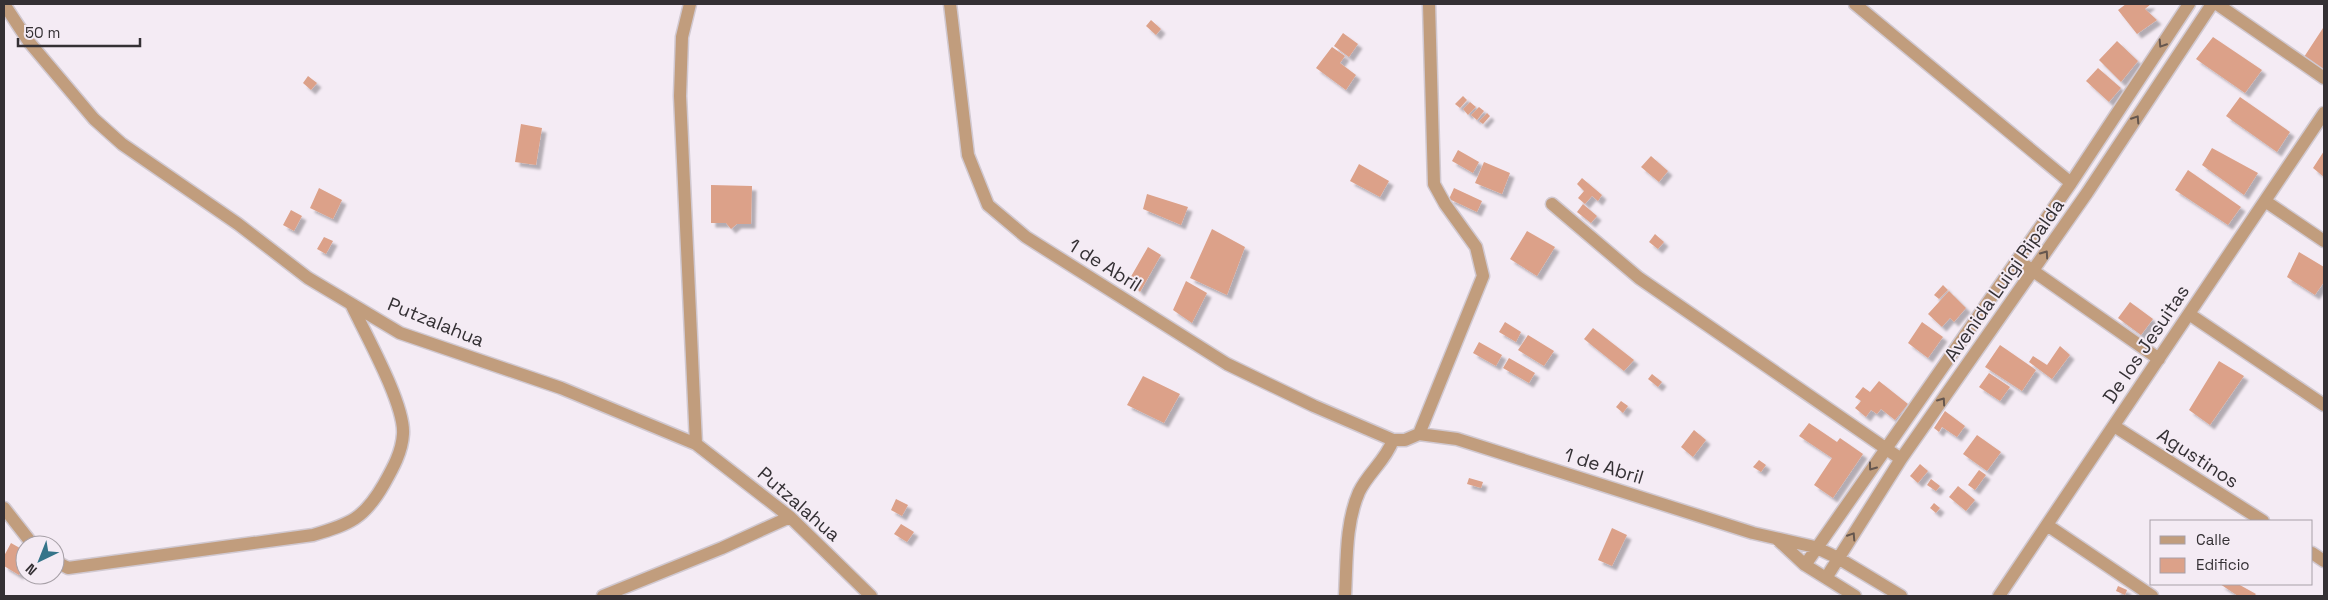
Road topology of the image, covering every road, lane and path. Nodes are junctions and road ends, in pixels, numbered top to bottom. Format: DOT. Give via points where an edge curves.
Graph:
graph roads {
  1 [pos="4,4"];
  2 [pos="690,4"];
  3 [pos="950,4"];
  4 [pos="1429,4"];
  5 [pos="1855,4"];
  6 [pos="2189,4"];
  7 [pos="2212,4"];
  8 [pos="2217,4"];
  9 [pos="2324,78"];
  10 [pos="2324,113"];
  11 [pos="2071,183"];
  12 [pos="2265,201"];
  13 [pos="1552,204"];
  14 [pos="2324,241"];
  15 [pos="2017,259"];
  16 [pos="2033,271"];
  17 [pos="352,306"];
  18 [pos="2189,314"];
  19 [pos="2159,359"];
  20 [pos="2324,405"];
  21 [pos="2114,426"];
  22 [pos="1420,434"];
  23 [pos="1393,440"];
  24 [pos="696,444"];
  25 [pos="1885,450"];
  26 [pos="1901,460"];
  27 [pos="4,508"];
  28 [pos="790,517"];
  29 [pos="2261,520"];
  30 [pos="2047,525"];
  31 [pos="25,535"];
  32 [pos="1776,538"];
  33 [pos="1816,547"];
  34 [pos="2313,554"];
  35 [pos="1838,558"];
  36 [pos="2324,561"];
  37 [pos="1805,565"];
  38 [pos="65,567"];
  39 [pos="1826,578"];
  40 [pos="603,596"];
  41 [pos="871,596"];
  42 [pos="1345,596"];
  43 [pos="1855,596"];
  44 [pos="1900,596"];
  45 [pos="1999,596"];
  46 [pos="2152,596"];
  1 -- 17 [label="street, Putzalahua" via="29,42 94,120 122,144"];
  2 -- 24 [label="street" via="682,36 680,96"];
  3 -- 23 [label="street, 1 de Abril" via="968,155 988,204 1026,237 1227,364"];
  4 -- 22 [label="street" via="1434,184 1444,204 1476,247 1483,276"];
  5 -- 11 [label="street"];
  6 -- 11 [label="street, Avenida Luigi Ripalda, one-way"];
  16 -- 7 [label="street, Avenida Luigi Ripalda, one-way"];
  8 -- 9 [label="street"];
  10 -- 12 [label="street, De los Jesuitas"];
  11 -- 15 [label="street, Avenida Luigi Ripalda"];
  12 -- 14 [label="street"];
  12 -- 18 [label="street, De los Jesuitas"];
  13 -- 25 [label="street" via="1639,278"];
  15 -- 16 [label="street"];
  15 -- 25 [label="street, Avenida Luigi Ripalda"];
  16 -- 19 [label="street"];
  26 -- 16 [label="street, Avenida Luigi Ripalda, one-way"];
  17 -- 24 [label="street, Putzalahua" via="400,332 561,388"];
  17 -- 38 [label="street" via="399,406 403,434 396,462 372,504 346,526 313,535"];
  18 -- 19 [label="street, De los Jesuitas"];
  18 -- 20 [label="street"];
  19 -- 21 [label="street, De los Jesuitas"];
  21 -- 29 [label="street, Agustinos"];
  21 -- 30 [label="street, De los Jesuitas"];
  22 -- 23 [label="street" via="1405,440"];
  22 -- 32 [label="street, 1 de Abril" via="1457,439 1753,534"];
  23 -- 42 [label="street" via="1390,450 1359,492 1351,518"];
  24 -- 28 [label="street, Putzalahua"];
  25 -- 26 [label="street"];
  25 -- 33 [label="street, Avenida Luigi Ripalda, one-way"];
  35 -- 26 [label="street, Avenida Luigi Ripalda, one-way"];
  27 -- 31 [label="street"];
  28 -- 40 [label="street"];
  28 -- 41 [label="street, Putzalahua"];
  30 -- 45 [label="street, De los Jesuitas"];
  30 -- 46 [label="street"];
  32 -- 33 [label="street, 1 de Abril"];
  32 -- 37 [label="street"];
  33 -- 35 [label="street, 1 de Abril"];
  33 -- 37 [label="street, Avenida Luigi Ripalda"];
  34 -- 36 [label="street"];
  35 -- 39 [label="street, Avenida Luigi Ripalda"];
  35 -- 44 [label="street, 1 de Abril"];
  37 -- 39 [label="street"];
  39 -- 43 [label="street"];
}
